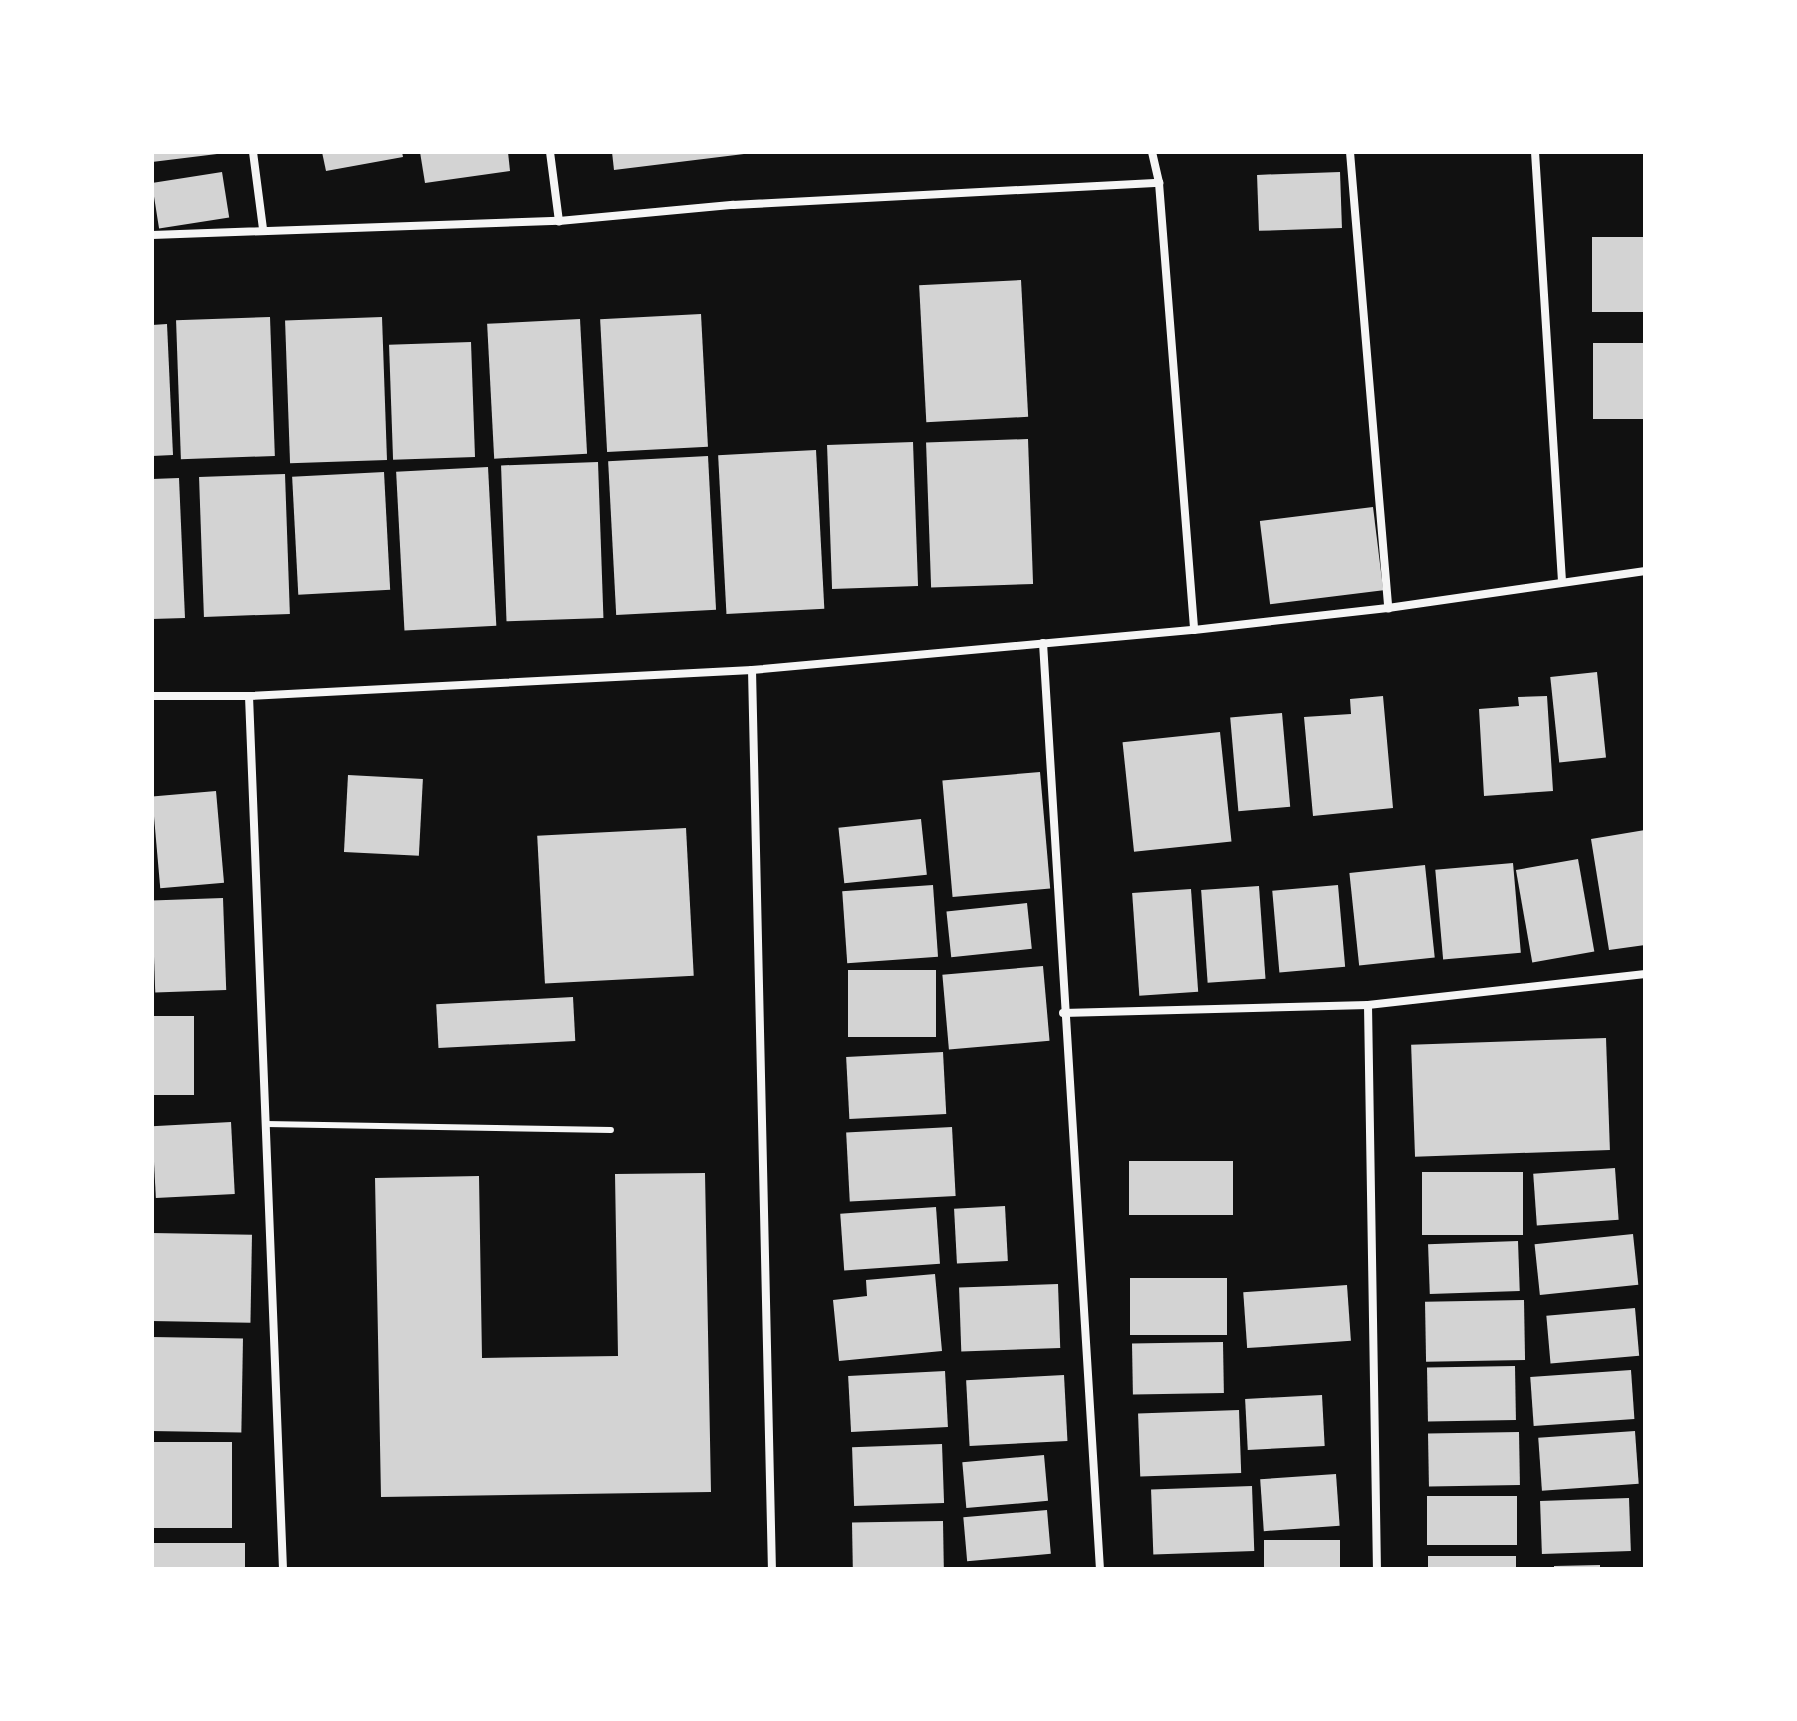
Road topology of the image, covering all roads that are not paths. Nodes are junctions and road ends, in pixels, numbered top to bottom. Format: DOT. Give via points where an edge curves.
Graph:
graph roads {
  1 [pos="253,152"];
  2 [pos="550,152"];
  3 [pos="1152,152"];
  4 [pos="1350,152"];
  5 [pos="1535,152"];
  6 [pos="1159,183"];
  7 [pos="559,221"];
  8 [pos="263,229"];
  9 [pos="152,235"];
  10 [pos="1645,571"];
  11 [pos="1562,581"];
  12 [pos="1388,608"];
  13 [pos="1194,630"];
  14 [pos="1043,643"];
  15 [pos="752,670"];
  16 [pos="152,696"];
  17 [pos="249,696"];
  18 [pos="1645,974"];
  19 [pos="1368,1005"];
  20 [pos="1063,1013"];
  21 [pos="266,1124"];
  22 [pos="611,1130"];
  23 [pos="283,1569"];
  24 [pos="772,1569"];
  25 [pos="1100,1569"];
  26 [pos="1377,1569"];
  1 -- 8 [label="street"];
  2 -- 7 [label="street"];
  3 -- 6 [label="street"];
  4 -- 12 [label="street"];
  5 -- 11 [label="street"];
  6 -- 7 [label="street" via="733,205"];
  6 -- 13 [label="street"];
  7 -- 8 [label="street"];
  8 -- 9 [label="street"];
  10 -- 11 [label="street"];
  11 -- 12 [label="street"];
  12 -- 13 [label="street"];
  13 -- 14 [label="street"];
  14 -- 15 [label="street"];
  14 -- 20 [label="street"];
  15 -- 17 [label="street"];
  15 -- 24 [label="street"];
  16 -- 17 [label="street"];
  17 -- 21 [label="street"];
  18 -- 19 [label="street"];
  19 -- 20 [label="street"];
  19 -- 26 [label="street"];
  20 -- 25 [label="street"];
  21 -- 22 [label="lane"];
  21 -- 23 [label="street"];
}
